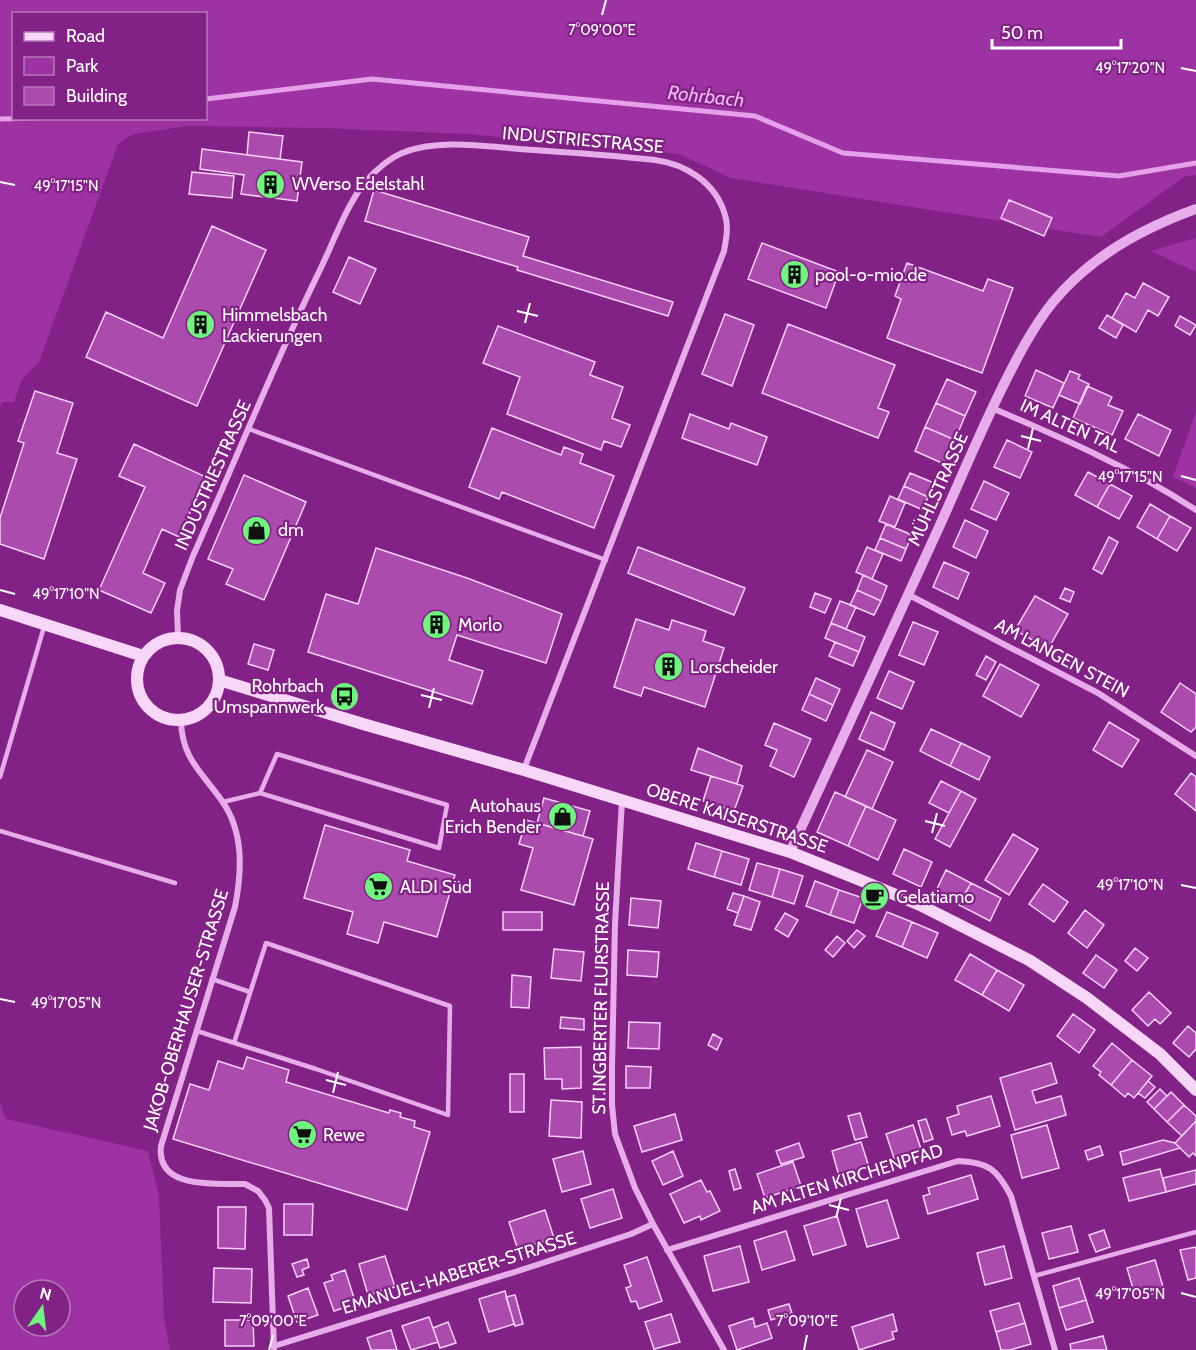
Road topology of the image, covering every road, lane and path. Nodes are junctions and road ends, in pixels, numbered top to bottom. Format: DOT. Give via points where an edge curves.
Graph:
graph roads {
  1 [pos="1196,209"];
  2 [pos="992,408"];
  3 [pos="249,429"];
  4 [pos="1196,510"];
  5 [pos="606,560"];
  6 [pos="909,594"];
  7 [pos="0,610"];
  8 [pos="45,624"];
  9 [pos="178,637"];
  10 [pos="143,656"];
  11 [pos="219,680"];
  12 [pos="181,721"];
  13 [pos="1196,756"];
  14 [pos="524,770"];
  15 [pos="0,777"];
  16 [pos="260,793"];
  17 [pos="622,800"];
  18 [pos="223,802"];
  19 [pos="0,831"];
  20 [pos="790,852"];
  21 [pos="175,883"];
  22 [pos="212,979"];
  23 [pos="250,992"];
  24 [pos="197,1031"];
  25 [pos="234,1042"];
  26 [pos="1196,1090"];
  27 [pos="653,1224"];
  28 [pos="1196,1232"];
  29 [pos="668,1250"];
  30 [pos="1034,1276"];
  31 [pos="274,1348"];
  32 [pos="724,1350"];
  33 [pos="1055,1350"];
  1 -- 2 [label="street, MÜHLSTRASSE" via="1117,246 1073,282 1035,327"];
  2 -- 4 [label="street, IM ALTEN TAL" via="1134,472"];
  2 -- 6 [label="street, MÜHLSTRASSE"];
  3 -- 5 [label="lane"];
  3 -- 5 [label="street, INDUSTRIESTRASSE" via="349,209 365,182 383,164 402,153 451,145 671,162 695,173 717,195 726,216 724,251"];
  3 -- 9 [label="street, INDUSTRIESTRASSE" via="180,590"];
  5 -- 14 [label="street, INDUSTRIESTRASSE"];
  6 -- 13 [label="street, AM LANGEN STEIN" via="1098,693"];
  6 -- 20 [label="street, MÜHLSTRASSE"];
  7 -- 8 [label="main road"];
  8 -- 10 [label="main road"];
  8 -- 15 [label="lane"];
  9 -- 10 [label="main road" via="161,641"];
  9 -- 11 [label="main road" via="206,648 218,668"];
  10 -- 12 [label="main road" via="136,681 145,706 156,715"];
  11 -- 12 [label="main road" via="212,703 198,715"];
  11 -- 14 [label="main road, OBERE KAISERSTRASSE"];
  12 -- 18 [label="street, JAKOB-OBERHAUSER-STRASSE" via="188,756"];
  14 -- 17 [label="main road, OBERE KAISERSTRASSE"];
  16 -- 16 [label="lane" via="439,848 447,805 277,754"];
  16 -- 18 [label="lane"];
  17 -- 20 [label="main road, OBERE KAISERSTRASSE"];
  17 -- 27 [label="street, ST.INGBERTER FLURSTRASSE" via="612,1105 623,1159"];
  18 -- 22 [label="street, JAKOB-OBERHAUSER-STRASSE" via="235,824 239,843 239,886"];
  19 -- 21 [label="lane"];
  20 -- 26 [label="main road, OBERE KAISERSTRASSE" via="920,905 1029,960 1160,1054"];
  22 -- 23 [label="lane"];
  22 -- 24 [label="street, JAKOB-OBERHAUSER-STRASSE"];
  23 -- 25 [label="lane"];
  23 -- 25 [label="lane" via="266,943 450,1006 448,1115"];
  24 -- 25 [label="lane"];
  24 -- 31 [label="street, JAKOB-OBERHAUSER-STRASSE" via="160,1156 171,1174 183,1180 245,1184 265,1200 271,1220"];
  27 -- 29 [label="street, ST.INGBERTER FLURSTRASSE"];
  27 -- 31 [label="street, EMANUEL-HABERER-STRASSE"];
  28 -- 30 [label="lane"];
  29 -- 30 [label="street, AM ALTEN KIRCHENPFAD" via="958,1161 976,1162 1002,1178"];
  29 -- 32 [label="street, ST.INGBERTER FLURSTRASSE"];
  30 -- 33 [label="street, AM ALTEN KIRCHENPFAD"];
}
